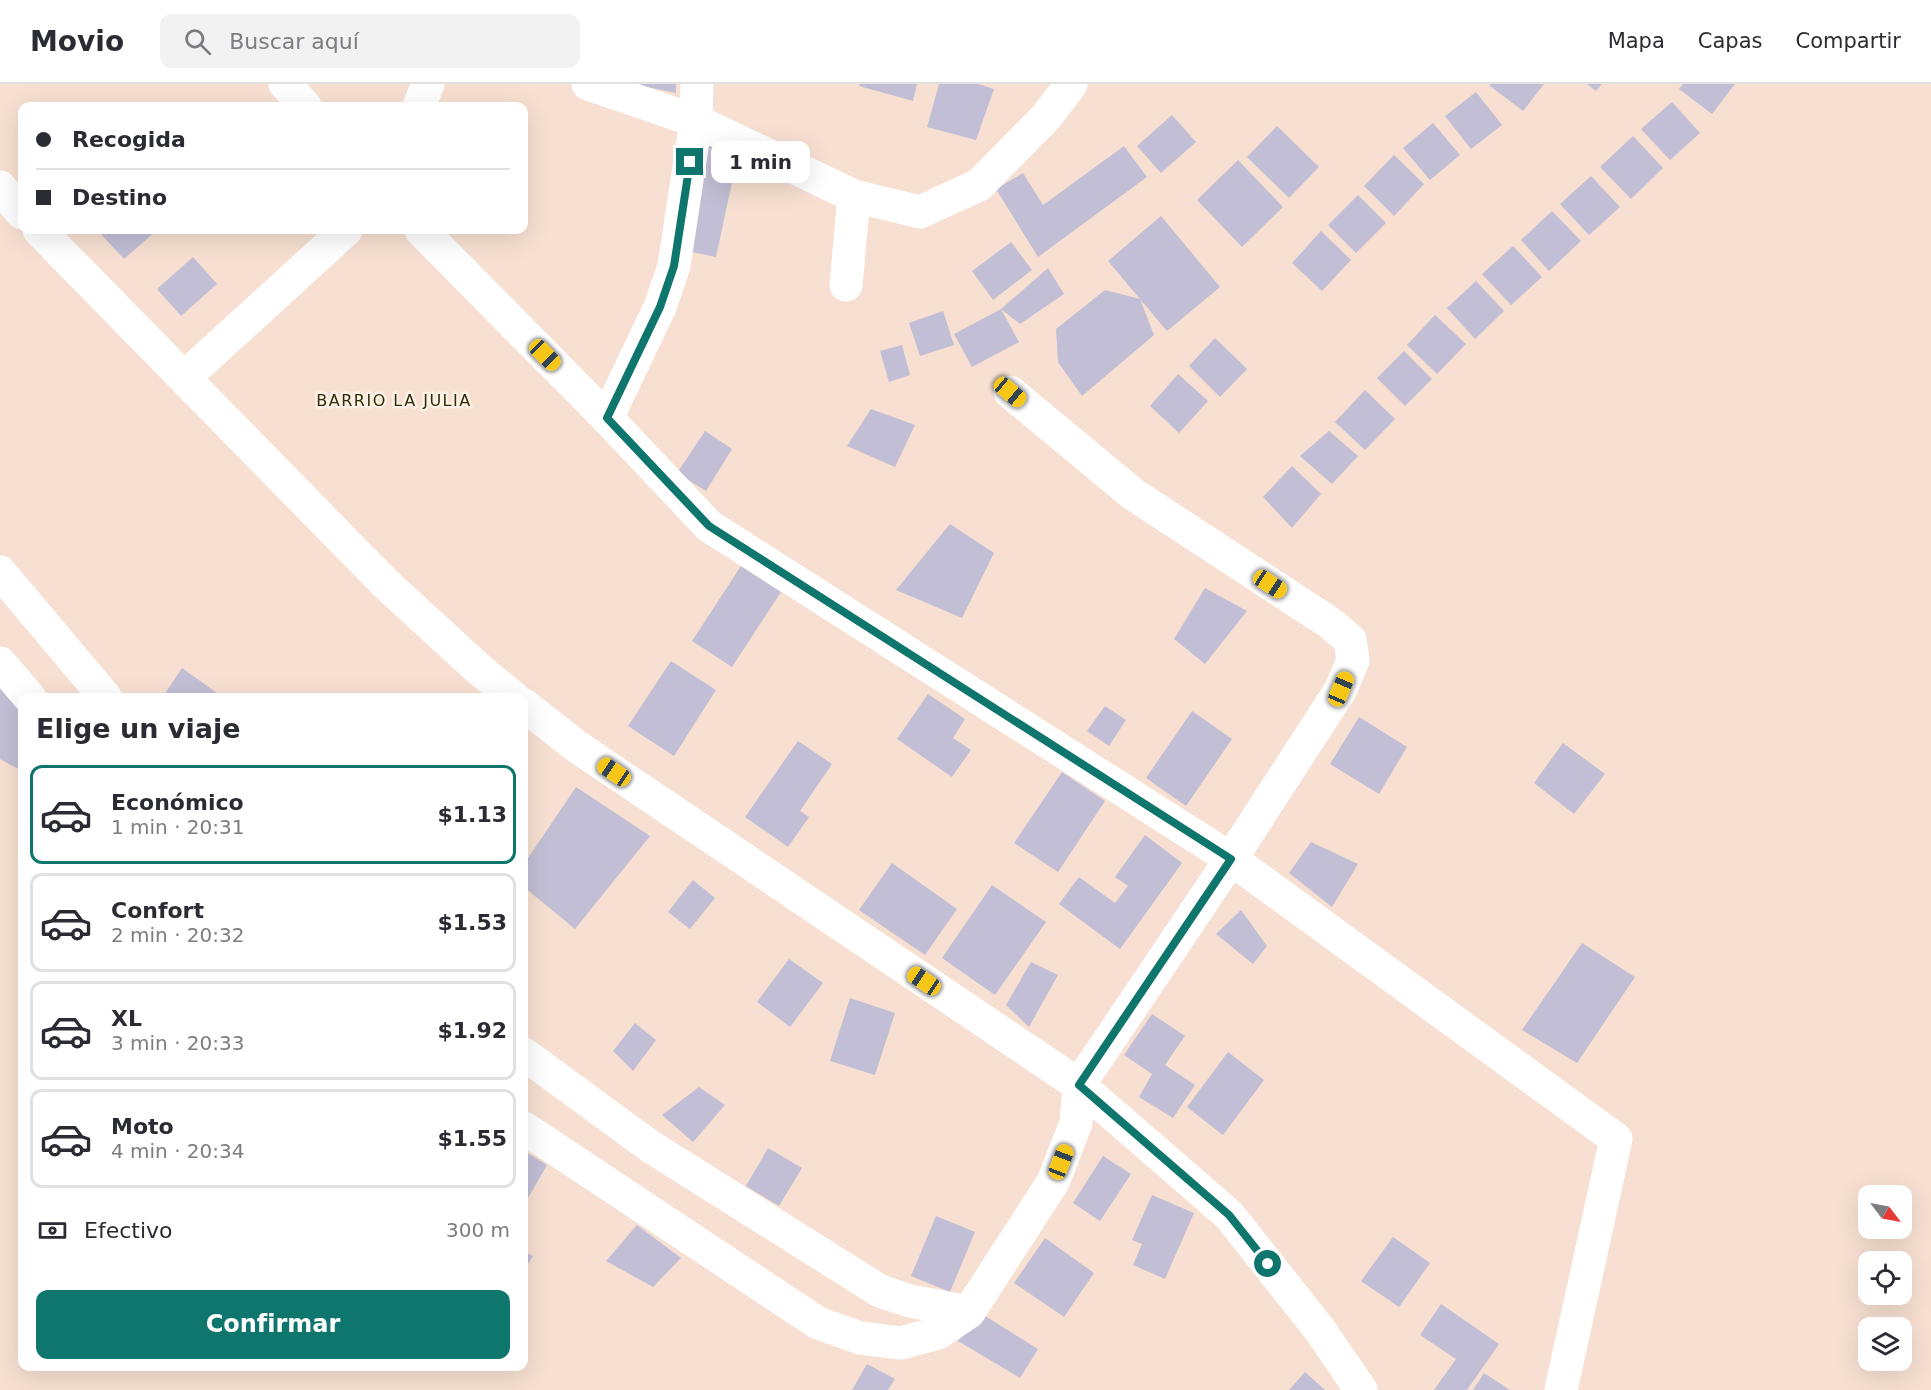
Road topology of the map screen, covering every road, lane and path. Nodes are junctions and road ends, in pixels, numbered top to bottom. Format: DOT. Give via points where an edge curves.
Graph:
graph roads {
  1 [pos="285,84"];
  2 [pos="428,84"];
  3 [pos="588,84"];
  4 [pos="697,84"];
  5 [pos="1071,84"];
  6 [pos="301,102"];
  7 [pos="421,102"];
  8 [pos="696,121"];
  9 [pos="0,188"];
  10 [pos="854,196"];
  11 [pos="18,208"];
  12 [pos="43,234"];
  13 [pos="342,234"];
  14 [pos="425,234"];
  15 [pos="846,285"];
  16 [pos="184,378"];
  17 [pos="1010,392"];
  18 [pos="607,418"];
  19 [pos="0,572"];
  20 [pos="0,663"];
  21 [pos="26,693"];
  22 [pos="102,693"];
  23 [pos="508,693"];
  24 [pos="528,708"];
  25 [pos="1231,859"];
  26 [pos="528,1057"];
  27 [pos="1079,1085"];
  28 [pos="528,1131"];
  29 [pos="969,1312"];
  30 [pos="1361,1390"];
  31 [pos="1561,1390"];
  1 -- 6 [label="street"];
  2 -- 7 [label="street"];
  3 -- 8 [label="street"];
  4 -- 8 [label="street"];
  5 -- 10 [label="street" via="1047,116 979,185 920,212"];
  8 -- 10 [label="street"];
  8 -- 18 [label="street" via="674,266 660,307"];
  9 -- 11 [label="street"];
  10 -- 15 [label="street"];
  12 -- 16 [label="street"];
  13 -- 16 [label="street"];
  14 -- 18 [label="street"];
  16 -- 23 [label="street" via="386,584"];
  17 -- 25 [label="street" via="1133,494 1350,640 1353,660 1341,689"];
  18 -- 25 [label="street" via="709,526"];
  19 -- 22 [label="street"];
  20 -- 21 [label="street"];
  24 -- 27 [label="street" via="576,746"];
  25 -- 27 [label="street"];
  25 -- 31 [label="street" via="1616,1139"];
  26 -- 29 [label="street" via="651,1147 880,1291 909,1301"];
  27 -- 29 [label="street" via="1076,1123 1053,1182"];
  27 -- 30 [label="street" via="1229,1215 1320,1330"];
  28 -- 29 [label="street" via="818,1323 860,1338 901,1343 938,1333"];
}
